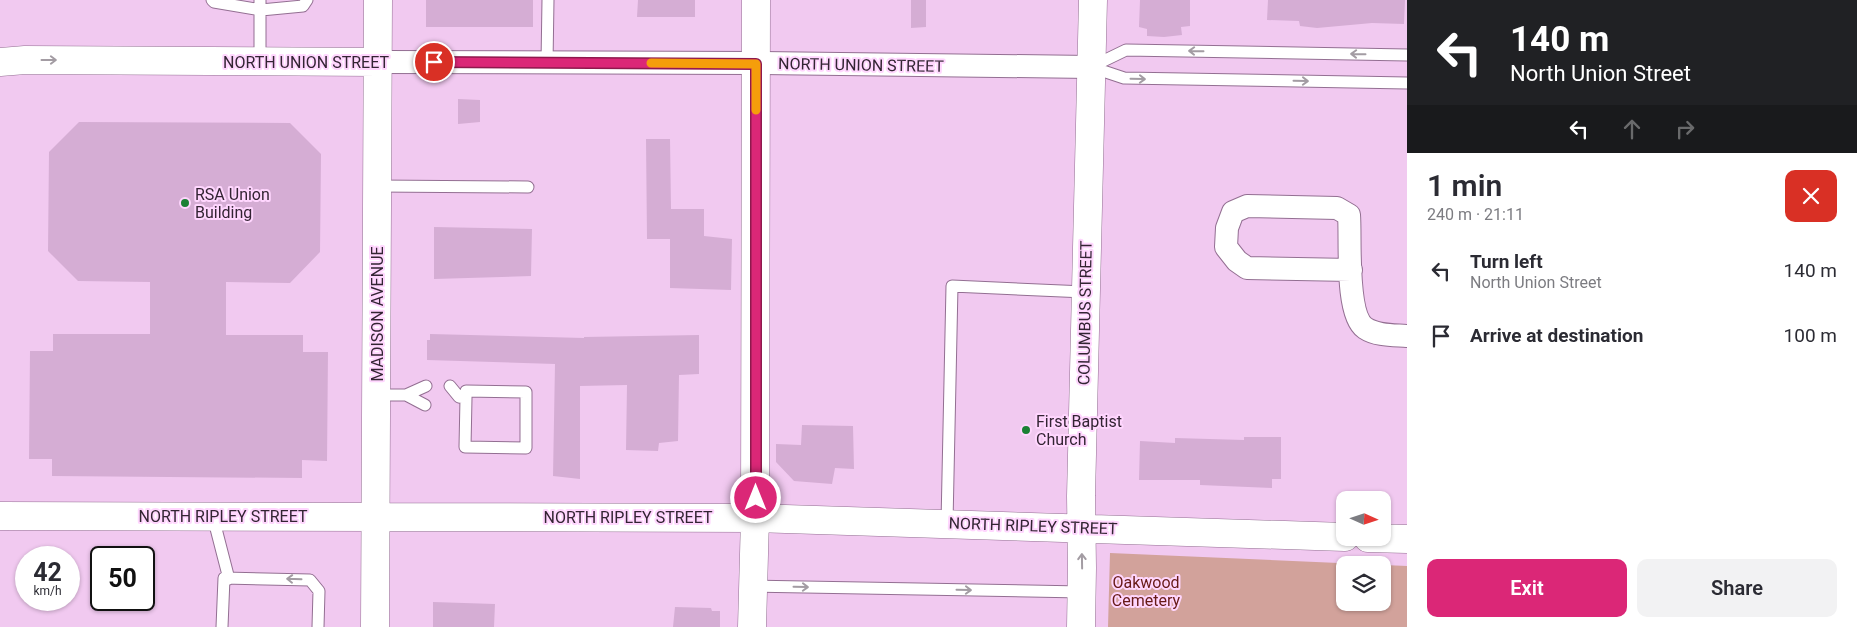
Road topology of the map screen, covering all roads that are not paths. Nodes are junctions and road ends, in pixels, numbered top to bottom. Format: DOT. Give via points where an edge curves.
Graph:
graph roads {
  1 [pos="212,0"];
  2 [pos="307,0"];
  3 [pos="378,0"];
  4 [pos="548,0"];
  5 [pos="756,0"];
  6 [pos="1093,0"];
  7 [pos="261,5"];
  8 [pos="1407,55"];
  9 [pos="0,62"];
  10 [pos="260,62"];
  11 [pos="378,62"];
  12 [pos="547,63"];
  13 [pos="756,64"];
  14 [pos="1091,67"];
  15 [pos="1407,83"];
  16 [pos="377,186"];
  17 [pos="528,187"];
  18 [pos="1351,270"];
  19 [pos="1086,292"];
  20 [pos="1407,336"];
  21 [pos="426,386"];
  22 [pos="450,386"];
  23 [pos="377,395"];
  24 [pos="406,395"];
  25 [pos="463,397"];
  26 [pos="425,405"];
  27 [pos="450,405"];
  28 [pos="0,516"];
  29 [pos="212,516"];
  30 [pos="376,516"];
  31 [pos="756,518"];
  32 [pos="947,523"];
  33 [pos="1081,527"];
  34 [pos="1336,537"];
  35 [pos="1391,539"];
  36 [pos="1407,539"];
  37 [pos="229,579"];
  38 [pos="753,586"];
  39 [pos="1082,592"];
  40 [pos="222,627"];
  41 [pos="318,627"];
  42 [pos="375,627"];
  43 [pos="752,627"];
  44 [pos="1081,627"];
  1 -- 7 [label="lane"];
  2 -- 7 [label="lane" via="303,6"];
  3 -- 11 [label="main road, MADISON AVENUE"];
  4 -- 12 [label="lane"];
  5 -- 13 [label="main road"];
  6 -- 14 [label="main road, COLUMBUS STREET"];
  7 -- 10 [label="lane"];
  8 -- 14 [label="lane, one-way" via="1126,50"];
  9 -- 10 [label="main road, NORTH UNION STREET, one-way"];
  10 -- 11 [label="main road, NORTH UNION STREET"];
  11 -- 12 [label="street, NORTH UNION STREET"];
  11 -- 16 [label="main road, MADISON AVENUE"];
  12 -- 13 [label="street, NORTH UNION STREET"];
  13 -- 14 [label="street, NORTH UNION STREET"];
  13 -- 31 [label="main road"];
  14 -- 15 [label="lane, one-way" via="1124,78"];
  14 -- 19 [label="main road, COLUMBUS STREET"];
  16 -- 17 [label="lane"];
  16 -- 23 [label="main road, MADISON AVENUE"];
  18 -- 18 [label="street" via="1349,215 1337,208 1247,206 1233,212 1226,228 1226,247 1247,268"];
  18 -- 20 [label="street" via="1351,293 1364,327 1375,333"];
  19 -- 32 [label="lane" via="952,286"];
  19 -- 33 [label="main road, COLUMBUS STREET"];
  21 -- 24 [label="lane"];
  22 -- 25 [label="lane"];
  23 -- 24 [label="lane"];
  23 -- 30 [label="main road, MADISON AVENUE"];
  24 -- 26 [label="lane"];
  25 -- 25 [label="lane" via="465,447 526,448 526,392 466,390"];
  25 -- 27 [label="lane"];
  28 -- 29 [label="main road, NORTH RIPLEY STREET"];
  29 -- 30 [label="main road, NORTH RIPLEY STREET"];
  29 -- 37 [label="lane"];
  30 -- 31 [label="main road, NORTH RIPLEY STREET"];
  30 -- 42 [label="main road, MADISON AVENUE"];
  31 -- 32 [label="main road, NORTH RIPLEY STREET"];
  31 -- 38 [label="main road"];
  32 -- 33 [label="main road, NORTH RIPLEY STREET"];
  33 -- 34 [label="main road, NORTH RIPLEY STREET"];
  39 -- 33 [label="main road, COLUMBUS STREET, one-way"];
  35 -- 36 [label="main road"];
  37 -- 40 [label="lane" via="224,578"];
  41 -- 37 [label="lane, one-way" via="320,591 310,580"];
  38 -- 39 [label="lane, one-way"];
  38 -- 43 [label="main road"];
  39 -- 44 [label="main road, COLUMBUS STREET"];
}
